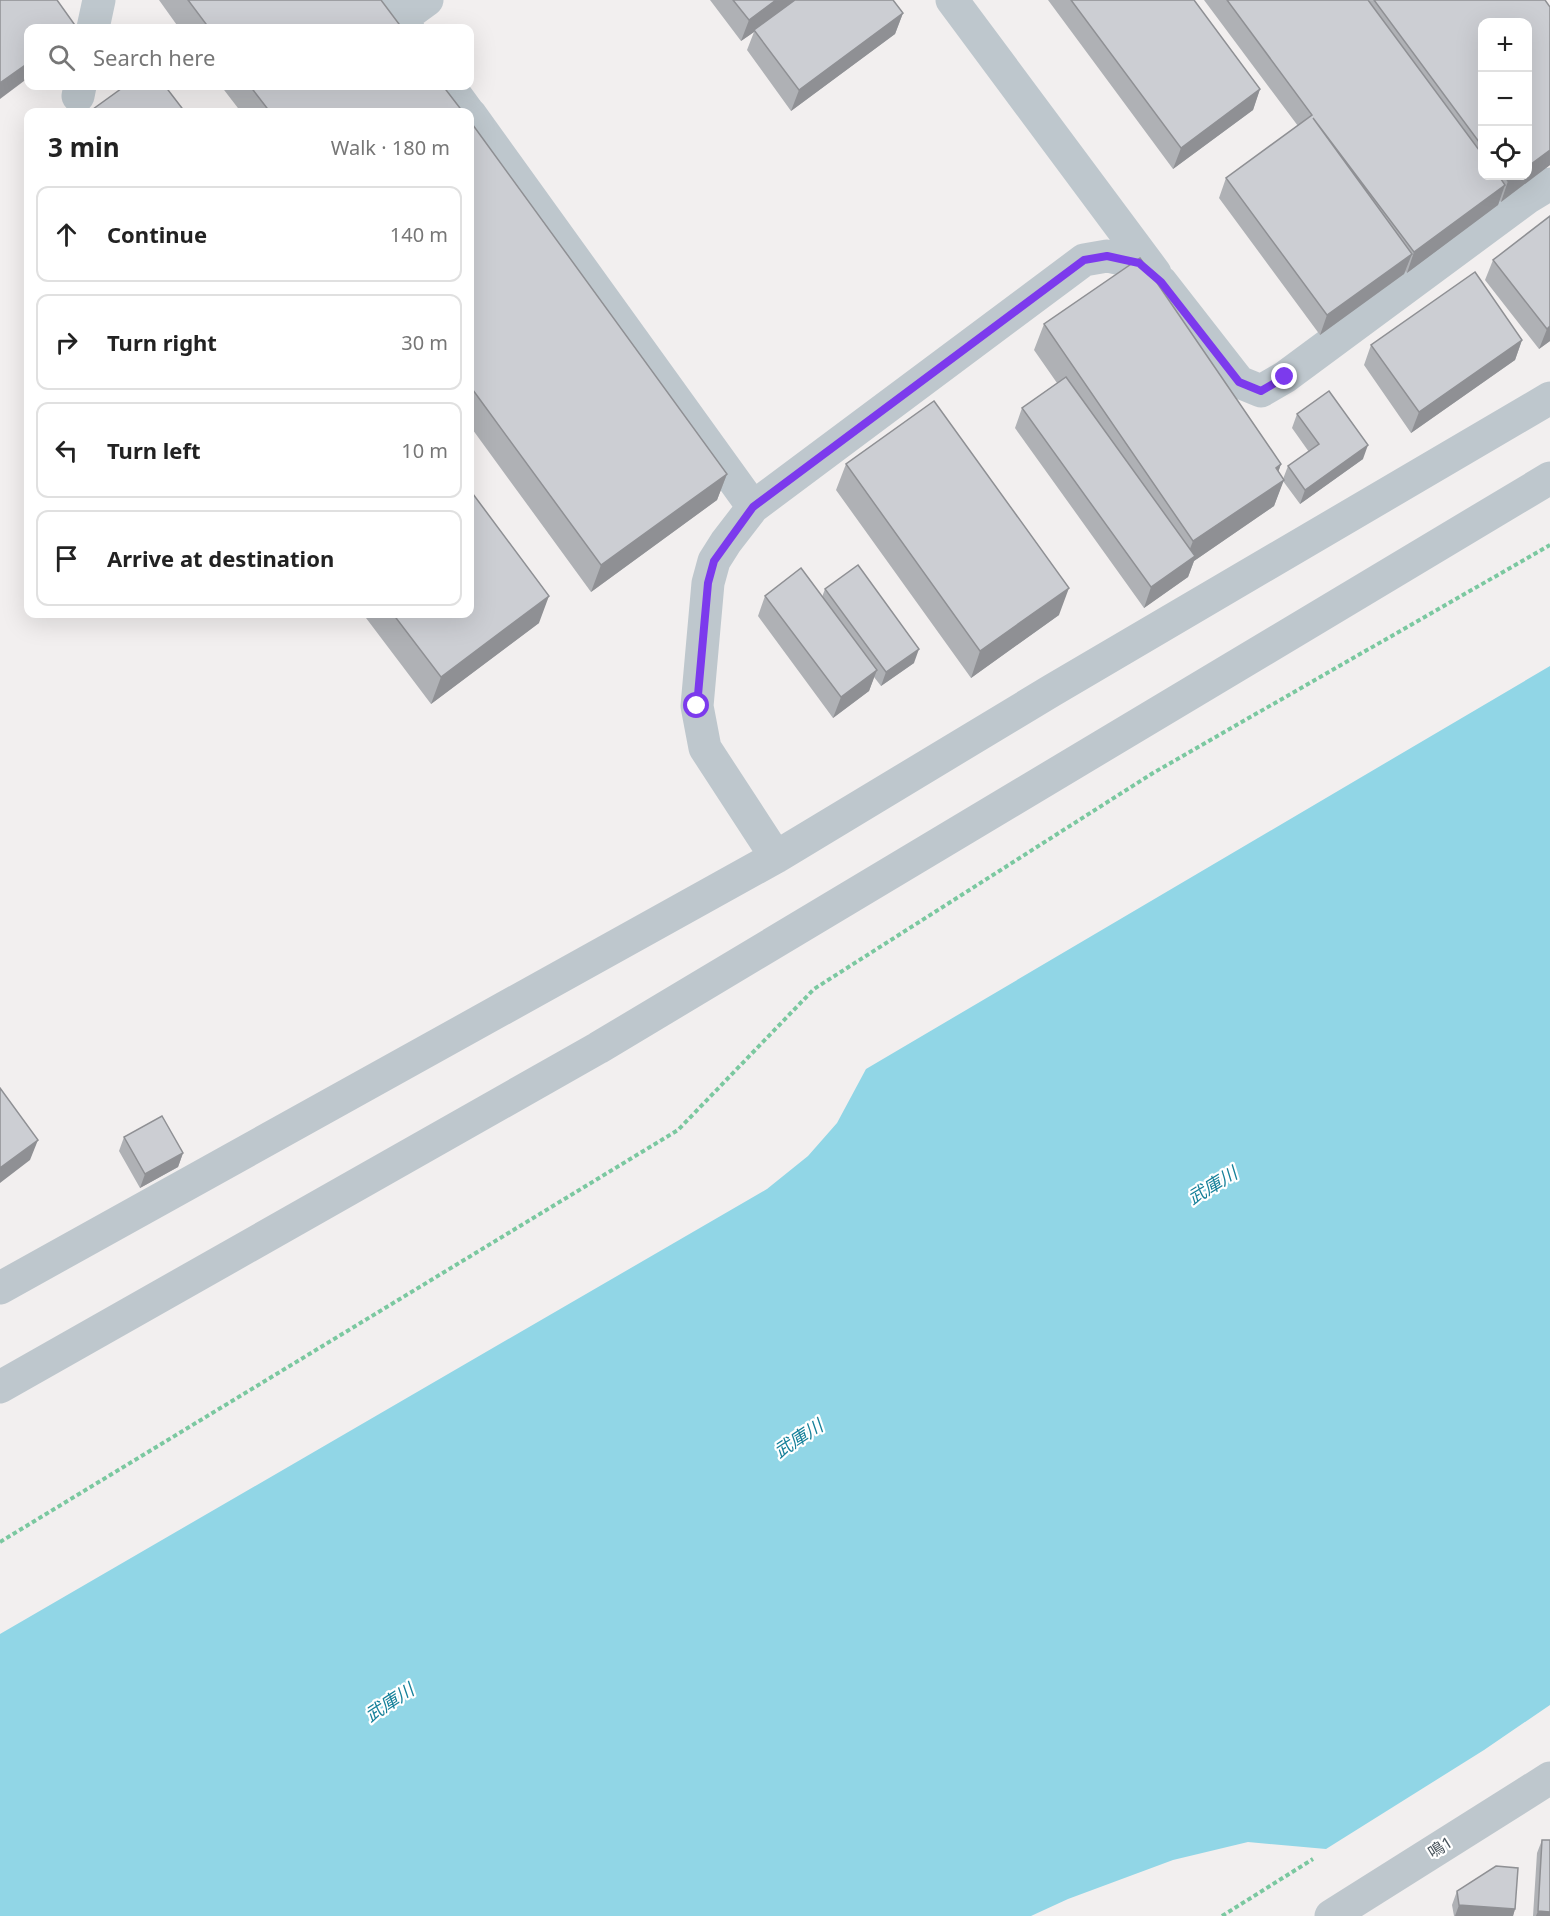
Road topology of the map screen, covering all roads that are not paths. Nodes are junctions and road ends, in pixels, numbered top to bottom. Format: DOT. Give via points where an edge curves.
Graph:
graph roads {
  1 [pos="99,0"];
  2 [pos="427,0"];
  3 [pos="952,0"];
  4 [pos="398,16"];
  5 [pos="94,24"];
  6 [pos="452,90"];
  7 [pos="465,108"];
  8 [pos="474,120"];
  9 [pos="1550,184"];
  10 [pos="1161,282"];
  11 [pos="1550,398"];
  12 [pos="1550,478"];
  13 [pos="753,507"];
  14 [pos="776,857"];
  15 [pos="0,1288"];
  16 [pos="0,1386"];
  17 [pos="1550,1778"];
  18 [pos="1331,1916"];
  1 -- 5 [label="street"];
  2 -- 4 [label="street"];
  3 -- 10 [label="street"];
  6 -- 7 [label="street"];
  8 -- 13 [label="street"];
  9 -- 10 [label="street" via="1261,391 1239,382"];
  10 -- 13 [label="street" via="1139,263 1107,256 1084,260"];
  11 -- 14 [label="street" via="1050,691"];
  12 -- 16 [label="street" via="598,1048"];
  13 -- 14 [label="street" via="714,561 708,583 697,706 705,748"];
  14 -- 15 [label="street"];
  17 -- 18 [label="street, 鳴1"];
}
